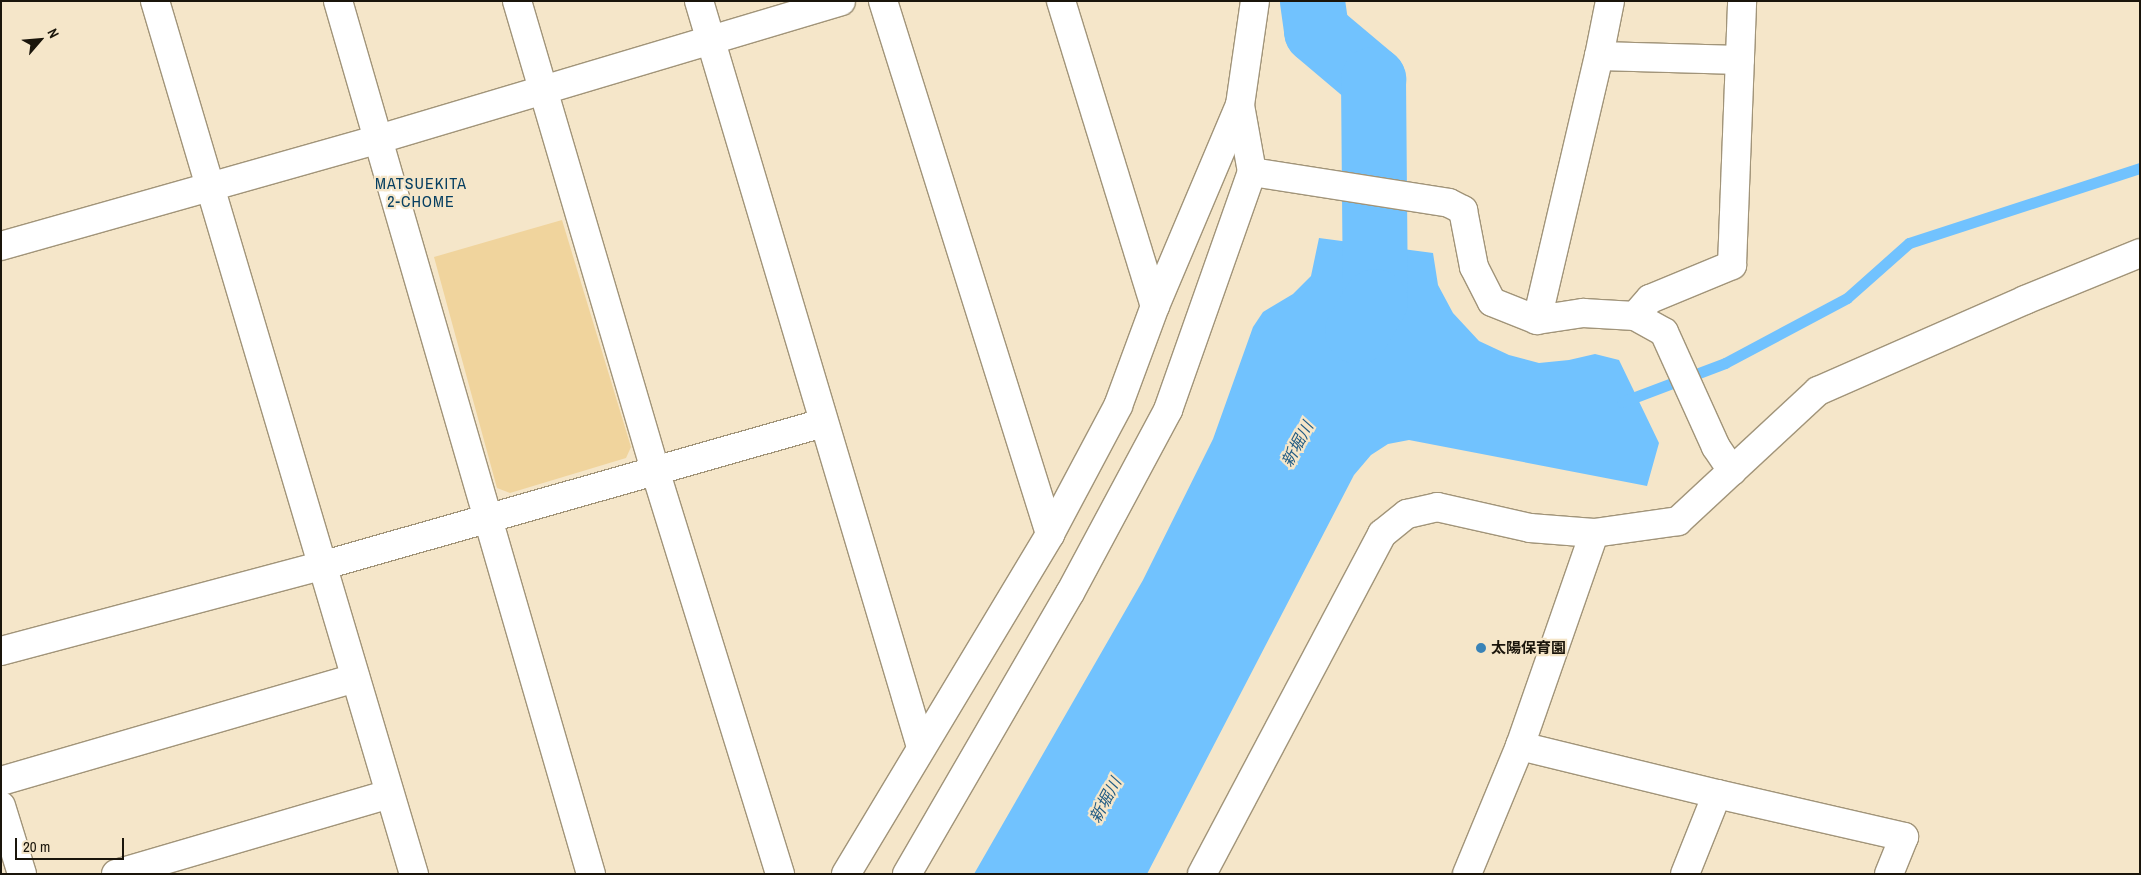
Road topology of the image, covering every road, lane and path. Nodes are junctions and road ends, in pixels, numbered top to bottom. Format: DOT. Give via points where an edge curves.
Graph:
graph roads {
  1 [pos="155,1"];
  2 [pos="338,1"];
  3 [pos="517,1"];
  4 [pos="699,1"];
  5 [pos="841,1"];
  6 [pos="883,1"];
  7 [pos="1061,1"];
  8 [pos="1255,1"];
  9 [pos="1610,1"];
  10 [pos="1742,1"];
  11 [pos="710,39"];
  12 [pos="1599,56"];
  13 [pos="1740,60"];
  14 [pos="545,91"];
  15 [pos="1240,105"];
  16 [pos="379,140"];
  17 [pos="1262,174"];
  18 [pos="210,187"];
  19 [pos="1,246"];
  20 [pos="2140,254"];
  21 [pos="1156,306"];
  22 [pos="1635,316"];
  23 [pos="1537,320"];
  24 [pos="823,422"];
  25 [pos="655,470"];
  26 [pos="1732,471"];
  27 [pos="488,518"];
  28 [pos="1594,533"];
  29 [pos="1050,534"];
  30 [pos="321,566"];
  31 [pos="1,651"];
  32 [pos="355,678"];
  33 [pos="1520,746"];
  34 [pos="921,747"];
  35 [pos="1,781"];
  36 [pos="390,794"];
  37 [pos="1717,794"];
  38 [pos="1,806"];
  39 [pos="22,874"];
  40 [pos="116,874"];
  41 [pos="414,874"];
  42 [pos="591,874"];
  43 [pos="780,874"];
  44 [pos="846,874"];
  45 [pos="908,874"];
  46 [pos="1202,874"];
  47 [pos="1467,874"];
  48 [pos="1685,874"];
  49 [pos="1889,874"];
  1 -- 18 [label="street"];
  2 -- 16 [label="street"];
  3 -- 14 [label="street"];
  4 -- 11 [label="street"];
  5 -- 11 [label="street"];
  6 -- 29 [label="street"];
  7 -- 21 [label="street"];
  8 -- 15 [label="street"];
  9 -- 12 [label="street"];
  10 -- 13 [label="street"];
  11 -- 14 [label="street"];
  11 -- 24 [label="street"];
  12 -- 13 [label="street"];
  12 -- 23 [label="street"];
  13 -- 22 [label="street" via="1732,265 1650,299"];
  14 -- 16 [label="street"];
  14 -- 25 [label="street"];
  15 -- 17 [label="street"];
  15 -- 21 [label="street"];
  16 -- 18 [label="street"];
  16 -- 27 [label="street"];
  17 -- 23 [label="street" via="1449,204 1463,210 1474,267 1492,302"];
  17 -- 45 [label="street" via="1168,410 1070,593"];
  18 -- 19 [label="street"];
  18 -- 30 [label="street"];
  20 -- 26 [label="street" via="2025,300 1818,391"];
  21 -- 29 [label="street" via="1118,406"];
  22 -- 23 [label="street" via="1583,312"];
  22 -- 26 [label="street" via="1664,332 1716,447"];
  24 -- 25 [label="street"];
  24 -- 34 [label="street"];
  25 -- 27 [label="street"];
  25 -- 43 [label="street"];
  26 -- 28 [label="street" via="1678,521"];
  27 -- 30 [label="street"];
  27 -- 42 [label="street"];
  28 -- 33 [label="street"];
  28 -- 46 [label="street" via="1530,528 1438,507 1407,514 1382,534"];
  29 -- 34 [label="street"];
  30 -- 31 [label="street"];
  30 -- 32 [label="street"];
  32 -- 35 [label="street"];
  32 -- 36 [label="street"];
  33 -- 37 [label="street"];
  33 -- 47 [label="street"];
  34 -- 44 [label="street"];
  36 -- 40 [label="street"];
  36 -- 41 [label="street"];
  37 -- 48 [label="street"];
  37 -- 49 [label="street" via="1904,837"];
  38 -- 39 [label="street"];
}
